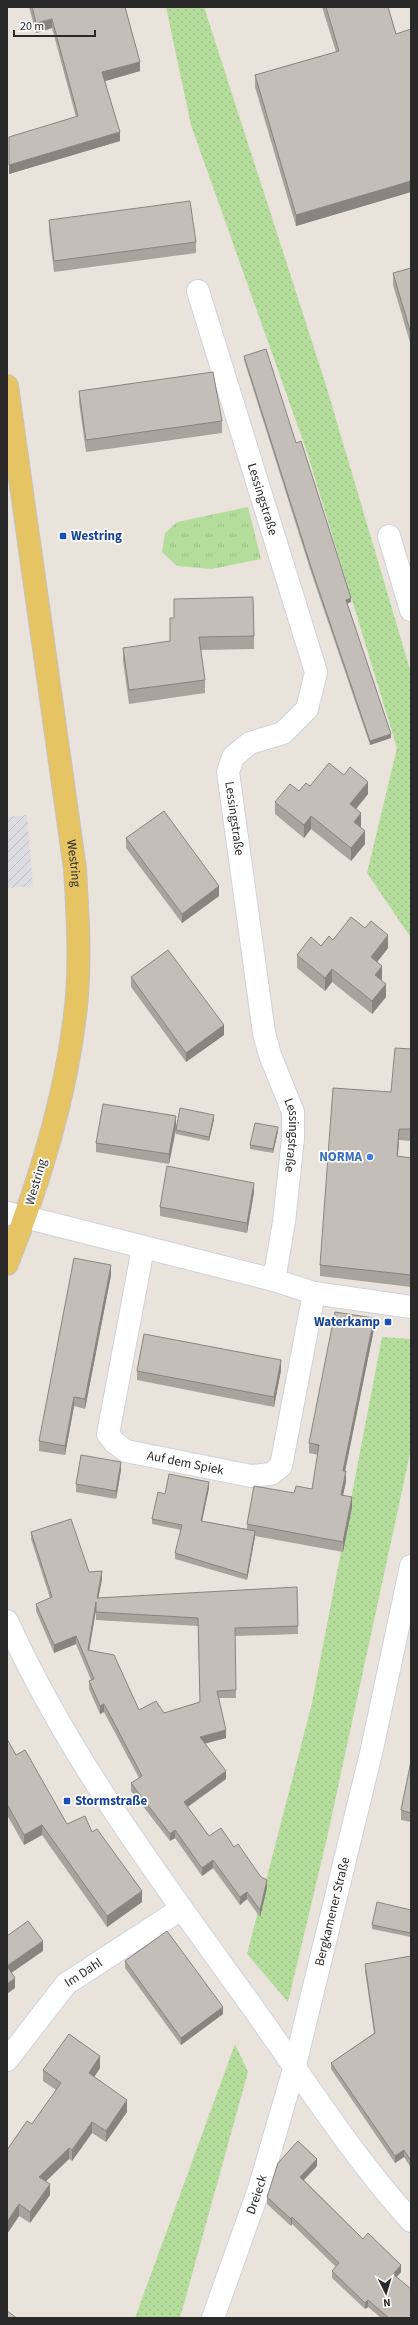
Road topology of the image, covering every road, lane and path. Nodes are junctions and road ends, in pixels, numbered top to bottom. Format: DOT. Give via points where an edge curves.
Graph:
graph roads {
  1 [pos="198,291"];
  2 [pos="7,386"];
  3 [pos="389,536"];
  4 [pos="411,610"];
  5 [pos="16,1215"];
  6 [pos="143,1248"];
  7 [pos="7,1264"];
  8 [pos="274,1280"];
  9 [pos="314,1294"];
  10 [pos="411,1307"];
  11 [pos="411,1566"];
  12 [pos="7,1621"];
  13 [pos="181,1909"];
  14 [pos="7,2060"];
  15 [pos="294,2069"];
  16 [pos="411,2221"];
  17 [pos="213,2318"];
  1 -- 8 [label="street, Lessingstraße" via="316,672 307,709 282,733 250,743 233,757 228,772 264,1034 293,1112 293,1138 285,1215"];
  2 -- 5 [label="main road, Westring" via="75,869 79,927 75,1014 63,1090"];
  3 -- 4 [label="street"];
  5 -- 6 [label="street"];
  5 -- 7 [label="main road, Westring"];
  6 -- 8 [label="street"];
  6 -- 9 [label="street, Auf dem Spiek" via="108,1434 126,1451 251,1476 271,1474 281,1466"];
  8 -- 9 [label="street"];
  9 -- 10 [label="street"];
  11 -- 15 [label="street, Bergkamener Straße" via="372,1749"];
  12 -- 13 [label="street" via="68,1740 101,1793"];
  13 -- 14 [label="street, Im Dahl" via="66,1984"];
  13 -- 15 [label="street"];
  15 -- 16 [label="street" via="391,2199"];
  15 -- 17 [label="street, Dreieck" via="259,2189"];
}
